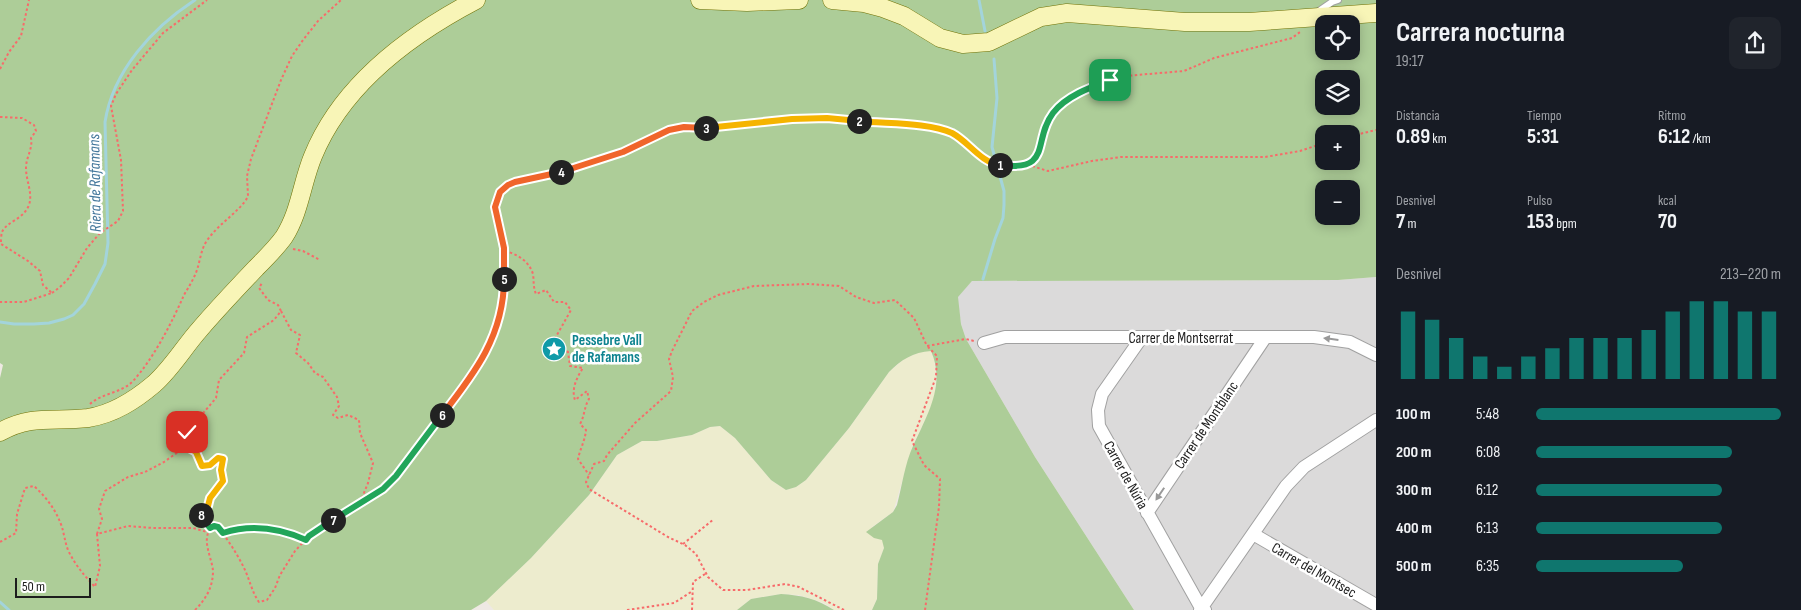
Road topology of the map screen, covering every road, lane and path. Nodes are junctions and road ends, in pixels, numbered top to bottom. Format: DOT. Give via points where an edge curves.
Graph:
graph roads {
  1 [pos="29,0"];
  2 [pos="207,0"];
  3 [pos="341,0"];
  4 [pos="476,0"];
  5 [pos="700,0"];
  6 [pos="799,0"];
  7 [pos="832,0"];
  8 [pos="1338,0"];
  9 [pos="1376,13"];
  10 [pos="1305,24"];
  11 [pos="0,69"];
  12 [pos="0,117"];
  13 [pos="1376,130"];
  14 [pos="1360,134"];
  15 [pos="1315,146"];
  16 [pos="1029,165"];
  17 [pos="288,251"];
  18 [pos="504,251"];
  19 [pos="320,260"];
  20 [pos="263,282"];
  21 [pos="52,293"];
  22 [pos="0,302"];
  23 [pos="281,311"];
  24 [pos="1142,337"];
  25 [pos="1265,338"];
  26 [pos="984,343"];
  27 [pos="927,346"];
  28 [pos="1376,355"];
  29 [pos="73,419"];
  30 [pos="1376,420"];
  31 [pos="0,432"];
  32 [pos="182,444"];
  33 [pos="589,475"];
  34 [pos="358,505"];
  35 [pos="1147,513"];
  36 [pos="714,519"];
  37 [pos="210,528"];
  38 [pos="208,532"];
  39 [pos="223,533"];
  40 [pos="97,534"];
  41 [pos="1253,534"];
  42 [pos="306,540"];
  43 [pos="0,542"];
  44 [pos="683,544"];
  45 [pos="705,573"];
  46 [pos="1376,590"];
  47 [pos="691,592"];
  48 [pos="1373,606"];
  49 [pos="644,609"];
  50 [pos="1202,609"];
  51 [pos="195,610"];
  52 [pos="627,610"];
  53 [pos="692,610"];
  54 [pos="844,610"];
  55 [pos="925,610"];
  1 -- 11 [label="path" via="21,36"];
  2 -- 21 [label="path" via="163,33 116,94 111,106 121,160 123,211 118,221 100,233 87,248 68,278"];
  3 -- 29 [label="path" via="318,21 292,56 251,159 247,176 248,196 206,243 196,274 177,313 148,360 125,388 94,400"];
  4 -- 29 [label="main road" via="436,23 389,57 357,88 316,150 284,238 156,382 134,400 112,411"];
  5 -- 6 [label="main road"];
  7 -- 10 [label="main road" via="883,8 904,16 940,38 963,44 990,42 1041,17 1067,13 1185,22"];
  8 -- 10 [label="lane"];
  9 -- 10 [label="main road"];
  10 -- 16 [label="path" via="1292,38 1214,58 1184,71 1126,76 1097,85 1062,104 1052,114 1040,149"];
  12 -- 21 [label="path" via="22,118 34,125 36,131 31,138 26,167 31,194 29,205 23,216 2,232 1,244 40,271 43,285"];
  13 -- 14 [label="path"];
  15 -- 16 [label="path" via="1265,157 1121,157 1048,171"];
  16 -- 18 [label="path" via="993,164 953,134 905,124 827,118 773,120 710,128 684,127 669,130 597,162 508,185 500,192 495,207"];
  17 -- 19 [label="path" via="294,248"];
  18 -- 33 [label="path" via="528,263 536,294 546,290 554,302 565,302 570,310 553,342 557,348 563,347 568,352 570,366 583,368 573,393 575,400 587,391 589,399 580,424 586,430 578,459"];
  18 -- 34 [label="path" via="501,311 486,354 396,476"];
  20 -- 23 [label="path" via="258,288"];
  21 -- 22 [label="path" via="24,302"];
  23 -- 32 [label="path" via="274,320 247,337 244,353 219,380 216,398 187,432"];
  23 -- 34 [label="path" via="291,330 300,334 296,353 323,377 337,397 339,406 333,415 338,418 348,415 359,420 360,433 373,462"];
  24 -- 25 [label="street, Carrer de Montserrat"];
  24 -- 26 [label="street, Carrer de Montserrat" via="1005,337"];
  24 -- 35 [label="street, Carrer de Núria" via="1102,394 1098,410 1099,426"];
  28 -- 25 [label="street, Carrer de Montserrat, one-way" via="1350,342 1314,337"];
  25 -- 35 [label="street, Carrer de Montblanc, one-way"];
  26 -- 27 [label="path" via="966,339"];
  27 -- 33 [label="path" via="914,318 895,300 874,303 839,286 754,286 718,295 692,312 668,359 673,376 672,391 635,423 604,461 594,464"];
  27 -- 55 [label="path" via="937,356 936,377 912,441 924,465 940,479"];
  29 -- 31 [label="main road" via="30,420"];
  30 -- 41 [label="street" via="1299,471"];
  32 -- 37 [label="path" via="196,452 202,466 210,465 218,458 223,459 223,481 201,514 202,521"];
  32 -- 40 [label="path" via="178,452 164,462 105,491 99,509 102,519"];
  33 -- 44 [label="path" via="586,482 589,489"];
  34 -- 42 [label="path"];
  35 -- 50 [label="street, Carrer de Núria"];
  36 -- 44 [label="path"];
  37 -- 38 [label="path"];
  37 -- 39 [label="path" via="218,527"];
  38 -- 40 [label="path" via="193,528 128,526"];
  38 -- 51 [label="path" via="211,581 206,597"];
  39 -- 42 [label="path" via="239,528 274,529"];
  39 -- 42 [label="path" via="259,602 267,600 295,551"];
  40 -- 43 [label="path" via="100,566 95,587 77,567 67,548 55,510 34,486 25,488 17,514 16,533"];
  41 -- 48 [label="street, Carrer del Montsec"];
  41 -- 50 [label="street"];
  44 -- 45 [label="path" via="696,554"];
  45 -- 47 [label="path" via="692,582"];
  45 -- 54 [label="path" via="723,590 785,584 799,587"];
  46 -- 48 [label="street"];
  47 -- 49 [label="path" via="674,603"];
  47 -- 53 [label="path"];
  49 -- 52 [label="path"];
}
